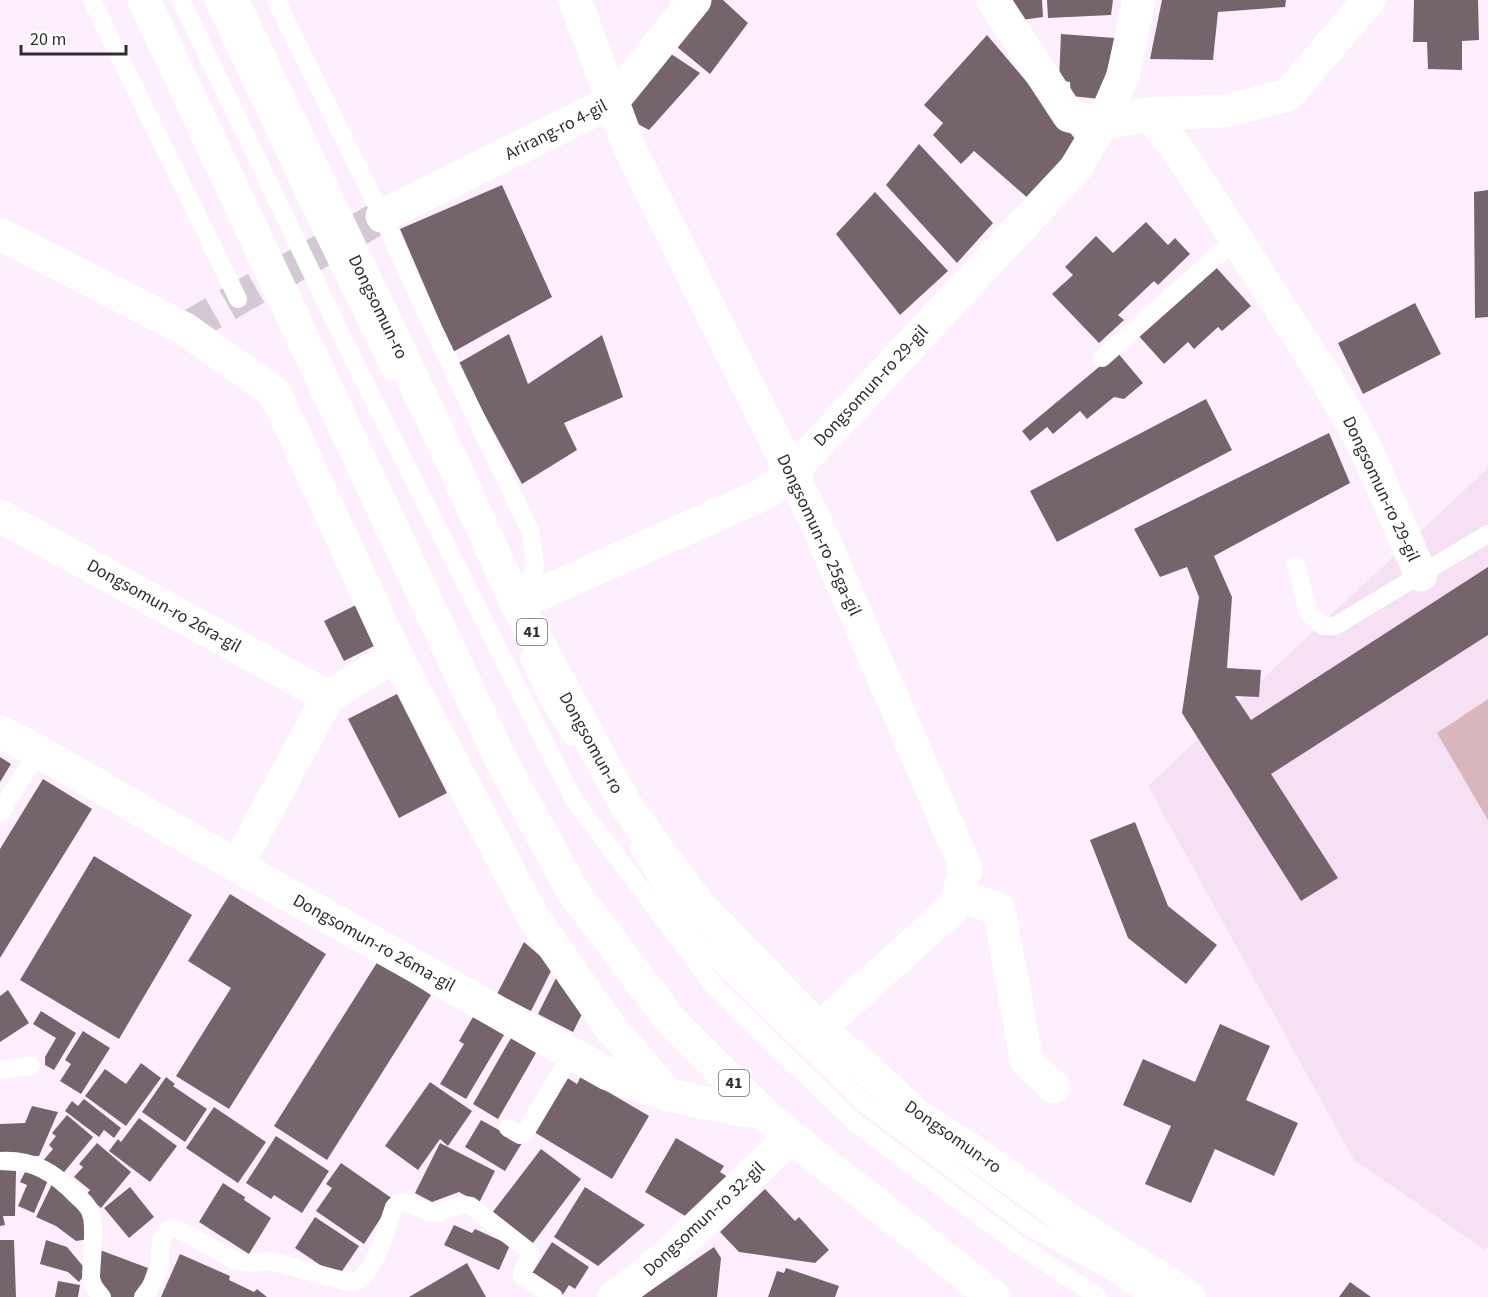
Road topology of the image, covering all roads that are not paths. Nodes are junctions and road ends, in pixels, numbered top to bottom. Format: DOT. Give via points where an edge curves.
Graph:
graph roads {
  1 [pos="92,0"];
  2 [pos="144,0"];
  3 [pos="181,0"];
  4 [pos="213,0"];
  5 [pos="232,0"];
  6 [pos="276,0"];
  7 [pos="575,0"];
  8 [pos="695,0"];
  9 [pos="993,0"];
  10 [pos="1139,0"];
  11 [pos="1370,0"];
  12 [pos="613,101"];
  13 [pos="1149,114"];
  14 [pos="1102,124"];
  15 [pos="382,216"];
  16 [pos="1,236"];
  17 [pos="1236,239"];
  18 [pos="238,299"];
  19 [pos="1102,358"];
  20 [pos="791,473"];
  21 [pos="0,516"];
  22 [pos="1488,534"];
  23 [pos="1296,566"];
  24 [pos="1421,575"];
  25 [pos="517,604"];
  26 [pos="396,655"];
  27 [pos="328,697"];
  28 [pos="0,732"];
  29 [pos="38,752"];
  30 [pos="0,813"];
  31 [pos="237,866"];
  32 [pos="958,896"];
  33 [pos="819,1029"];
  34 [pos="573,1054"];
  35 [pos="32,1066"];
  36 [pos="0,1070"];
  37 [pos="1054,1088"];
  38 [pos="668,1095"];
  39 [pos="763,1113"];
  40 [pos="508,1128"];
  41 [pos="791,1137"];
  42 [pos="0,1161"];
  43 [pos="102,1297"];
  44 [pos="143,1297"];
  45 [pos="554,1297"];
  46 [pos="614,1297"];
  47 [pos="994,1297"];
  48 [pos="1098,1297"];
  49 [pos="1149,1297"];
  50 [pos="1189,1297"];
  1 -- 18 [label="lane"];
  2 -- 39 [label="street, 41" via="503,764 573,891 671,1021"];
  3 -- 48 [label="lane" via="346,344 574,800 715,987 853,1121 1016,1243"];
  4 -- 49 [label="lane" via="548,699 693,936 864,1103 1030,1227 1113,1272"];
  5 -- 25 [label="street, Dongsomun-ro / 41"];
  6 -- 15 [label="lane"];
  7 -- 12 [label="street, Dongsomun-ro 25ga-gil"];
  8 -- 12 [label="street, Arirang-ro 4-gil"];
  9 -- 14 [label="street" via="1069,116"];
  10 -- 14 [label="street, Dongsomun-ro 29-gil" via="1123,76"];
  11 -- 13 [label="street" via="1288,95 1226,111"];
  12 -- 15 [label="street, Arirang-ro 4-gil"];
  12 -- 20 [label="street, Dongsomun-ro 25ga-gil" via="631,151"];
  13 -- 14 [label="street"];
  13 -- 17 [label="street, Dongsomun-ro 29-gil" via="1181,154"];
  14 -- 20 [label="street, Dongsomun-ro 29-gil" via="1075,169"];
  15 -- 25 [label="lane" via="531,533 535,568"];
  16 -- 26 [label="street" via="185,329 275,393"];
  17 -- 19 [label="lane"];
  17 -- 24 [label="street, Dongsomun-ro 29-gil" via="1354,426"];
  20 -- 25 [label="street, Dongsomun-ro 29-gil" via="766,493"];
  20 -- 32 [label="street, Dongsomun-ro 25ga-gil" via="966,868"];
  21 -- 27 [label="street, Dongsomun-ro 26ra-gil"];
  22 -- 24 [label="lane"];
  23 -- 24 [label="lane" via="1309,614 1328,627"];
  25 -- 33 [label="street, Dongsomun-ro / 41" via="628,809 700,906"];
  26 -- 27 [label="street"];
  26 -- 38 [label="street" via="542,932 607,1023"];
  27 -- 31 [label="street"];
  28 -- 29 [label="street, Dongsomun-ro 26ma-gil"];
  29 -- 30 [label="lane"];
  29 -- 31 [label="street, Dongsomun-ro 26ma-gil"];
  31 -- 34 [label="street, Dongsomun-ro 26ma-gil"];
  32 -- 33 [label="street, Dongsomun-ro 25ga-gil" via="956,906"];
  32 -- 37 [label="street" via="999,909 1027,1062"];
  33 -- 50 [label="street, Dongsomun-ro / 41" via="915,1114"];
  34 -- 38 [label="street, Dongsomun-ro 26ma-gil" via="608,1074"];
  34 -- 40 [label="lane" via="525,1133 519,1135"];
  35 -- 36 [label="lane"];
  38 -- 39 [label="street, Dongsomun-ro 26ma-gil"];
  39 -- 41 [label="street, 41"];
  41 -- 46 [label="street, Dongsomun-ro 32-gil" via="674,1249"];
  41 -- 47 [label="street, 41"];
  42 -- 43 [label="lane" via="22,1162 60,1178 86,1205 93,1222 91,1279"];
  44 -- 45 [label="lane" via="158,1273 161,1238 171,1228 234,1260 270,1261 352,1283 359,1281 377,1253 394,1207 404,1202 433,1213 471,1206 530,1252 522,1276"];
}
